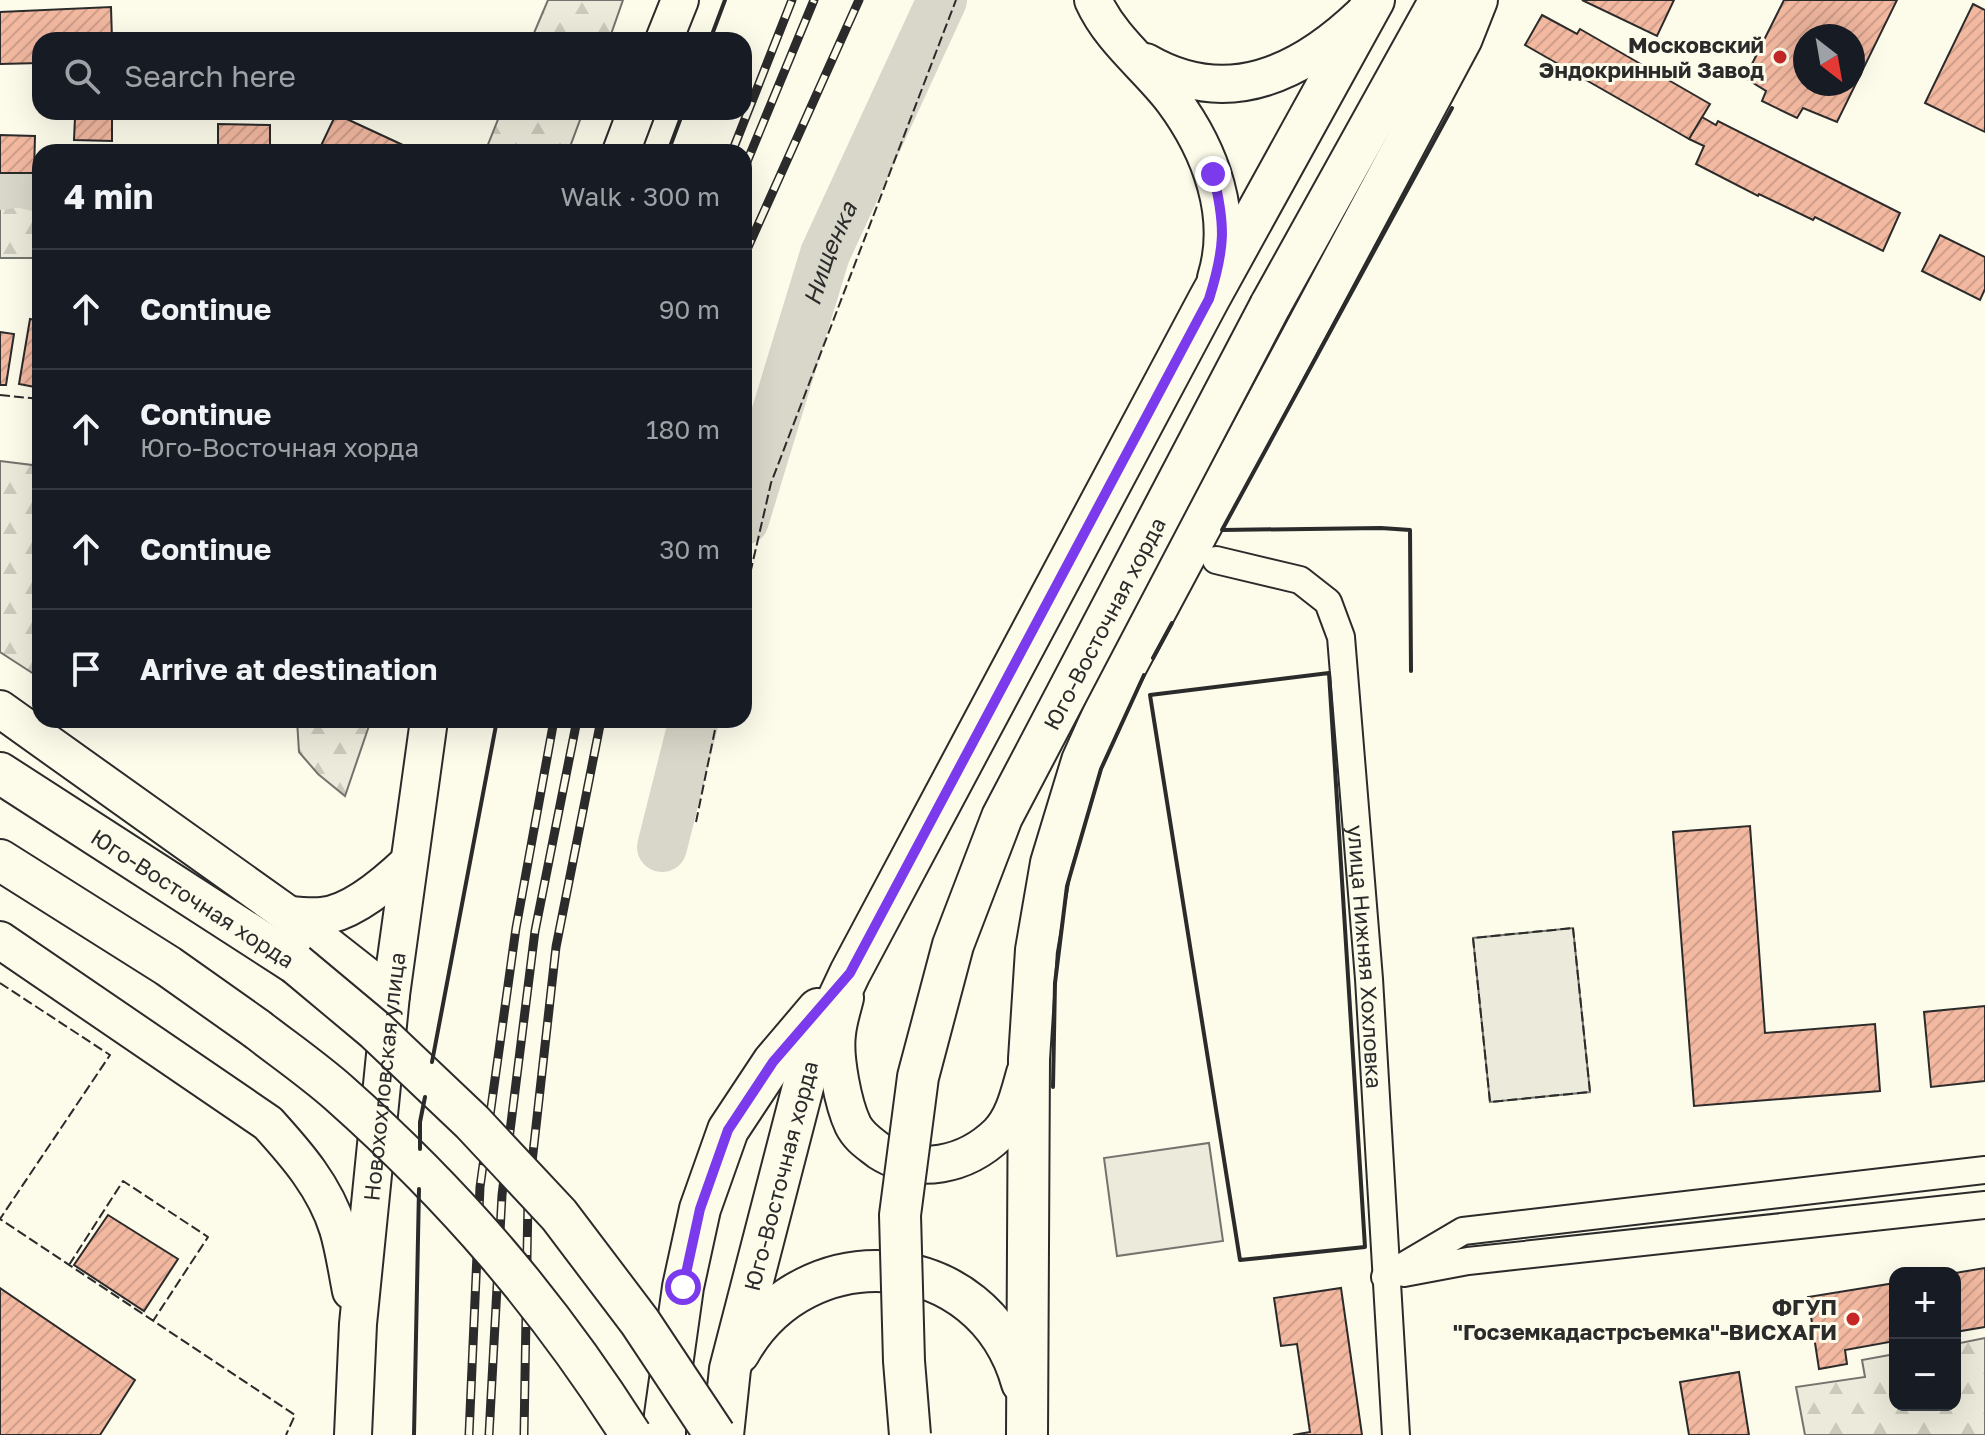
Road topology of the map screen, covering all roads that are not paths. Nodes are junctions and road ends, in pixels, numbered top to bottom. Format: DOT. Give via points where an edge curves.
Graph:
graph roads {
  1 [pos="680,0"];
  2 [pos="1093,0"];
  3 [pos="1440,0"];
  4 [pos="1477,0"];
  5 [pos="1373,3"];
  6 [pos="667,32"];
  7 [pos="1122,43"];
  8 [pos="633,120"];
  9 [pos="624,144"];
  10 [pos="1209,299"];
  11 [pos="1216,560"];
  12 [pos="0,709"];
  13 [pos="428,728"];
  14 [pos="0,773"];
  15 [pos="0,860"];
  16 [pos="409,862"];
  17 [pos="289,915"];
  18 [pos="0,940"];
  19 [pos="850,973"];
  20 [pos="391,995"];
  21 [pos="1029,1059"];
  22 [pos="1985,1170"];
  23 [pos="1985,1205"];
  24 [pos="1385,1277"];
  25 [pos="358,1324"];
  26 [pos="730,1369"];
  27 [pos="1028,1420"];
  28 [pos="353,1435"];
  29 [pos="631,1435"];
  30 [pos="665,1435"];
  31 [pos="715,1435"];
  32 [pos="723,1435"];
  33 [pos="910,1435"];
  34 [pos="1396,1435"];
  1 -- 6 [label="street"];
  2 -- 7 [label="street"];
  3 -- 33 [label="main road, Юго-Восточная хорда, bridge" via="1270,306 1002,817 953,945 918,1077 900,1215"];
  4 -- 21 [label="main road" via="1462,38 1117,683 1082,761 1051,863 1036,950"];
  5 -- 7 [label="street" via="1339,37 1293,66 1234,85 1174,76"];
  5 -- 10 [label="main road, Юго-Восточная хорда"];
  7 -- 10 [label="street" via="1173,101 1213,174 1224,231 1222,259"];
  8 -- 9 [label="street"];
  10 -- 19 [label="main road, Юго-Восточная хорда"];
  11 -- 24 [label="street, улица Нижняя Хохловка" via="1300,580 1328,602 1341,637 1369,979"];
  12 -- 17 [label="street"];
  13 -- 16 [label="street, Новохохловская улица"];
  14 -- 31 [label="main road, Юго-Восточная хорда, bridge" via="296,964 375,1030 559,1215 640,1322"];
  15 -- 29 [label="main road, bridge" via="168,966 336,1091 429,1177 511,1267 587,1366"];
  16 -- 17 [label="street" via="356,903 324,916"];
  16 -- 20 [label="street, Новохохловская улица"];
  17 -- 20 [label="street"];
  18 -- 25 [label="street" via="268,1123 323,1194 338,1229"];
  19 -- 21 [label="street" via="837,1037 846,1107 864,1140 886,1155 908,1164 936,1166 982,1147 1000,1132 1015,1108"];
  19 -- 26 [label="main road, Юго-Восточная хорда" via="811,1056"];
  19 -- 30 [label="main road" via="773,1062 728,1130 700,1209 683,1287"];
  20 -- 25 [label="street, Новохохловская улица"];
  21 -- 27 [label="main road"];
  22 -- 24 [label="street" via="1463,1231"];
  23 -- 24 [label="street" via="1468,1261"];
  24 -- 34 [label="street, улица Нижняя Хохловка"];
  25 -- 28 [label="street, Новохохловская улица"];
  26 -- 27 [label="main road" via="751,1331 809,1285 866,1271 912,1273 970,1301 997,1330 1016,1361"];
  26 -- 32 [label="main road, Юго-Восточная хорда"];
}
